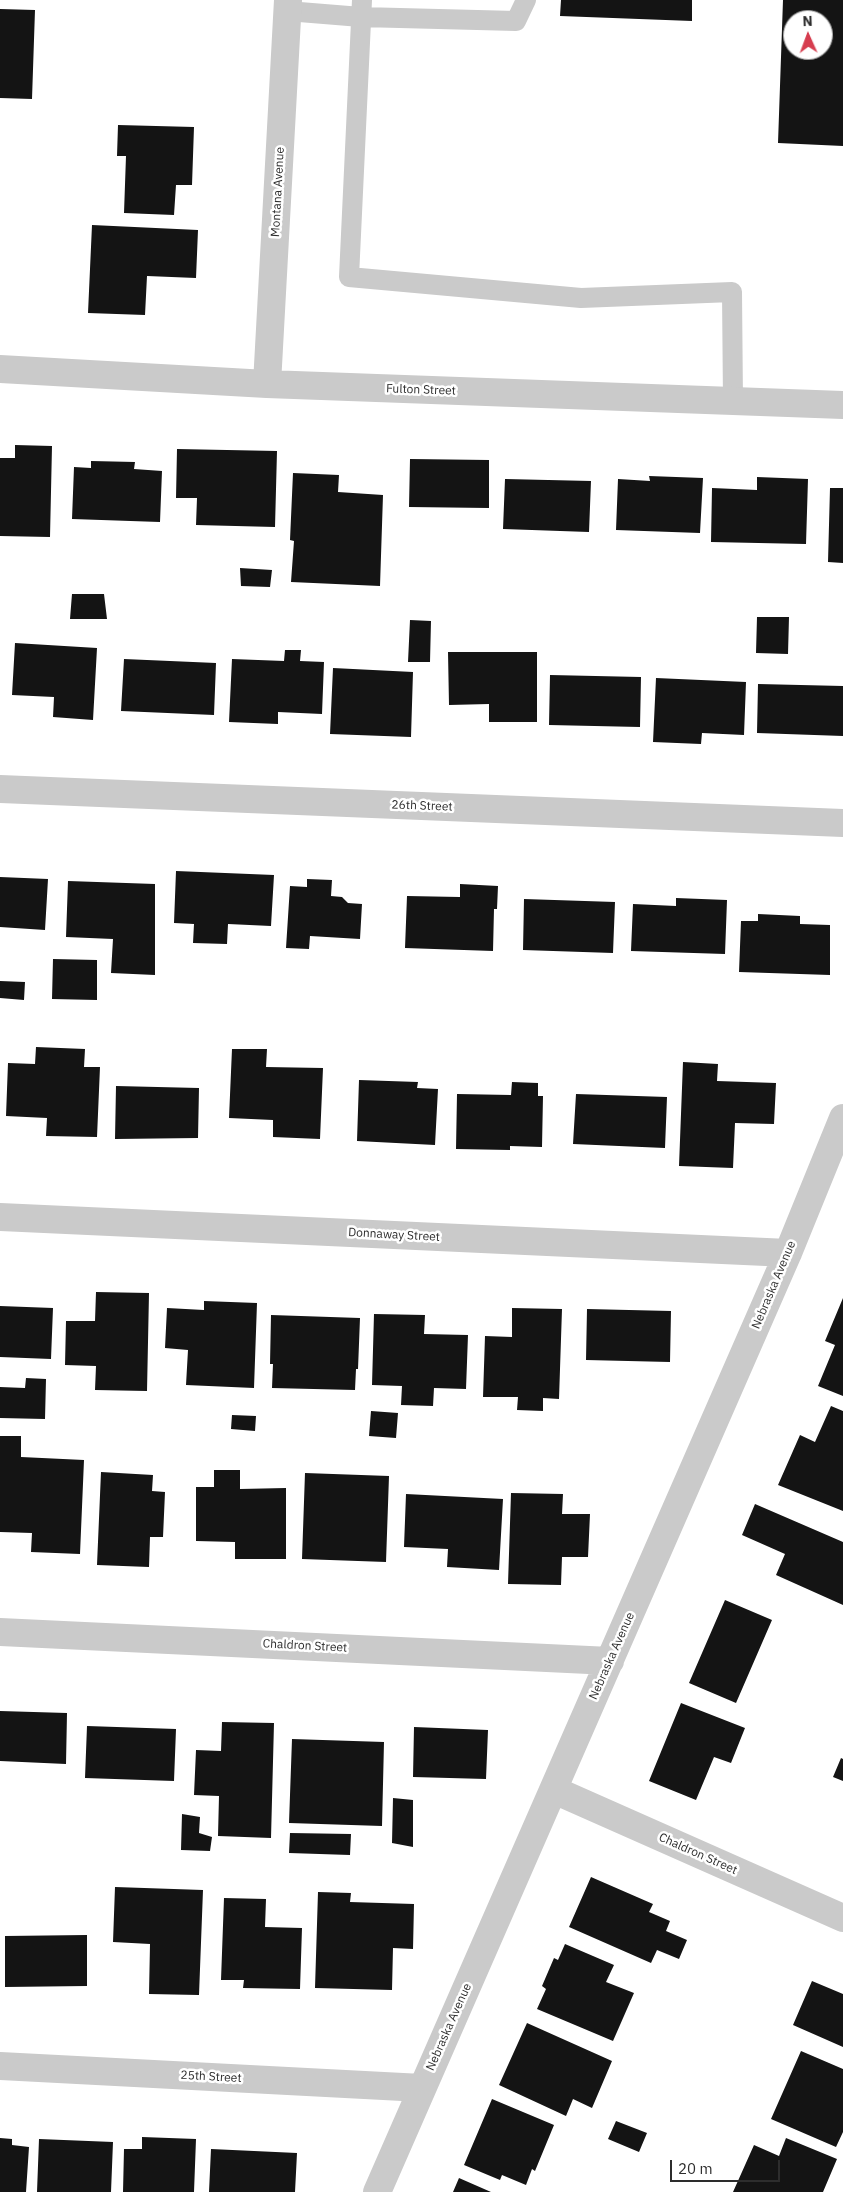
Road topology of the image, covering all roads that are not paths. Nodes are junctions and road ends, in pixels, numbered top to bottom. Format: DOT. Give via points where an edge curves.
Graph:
graph roads {
  1 [pos="526,0"];
  2 [pos="288,6"];
  3 [pos="362,8"];
  4 [pos="0,370"];
  5 [pos="267,384"];
  6 [pos="733,402"];
  7 [pos="843,405"];
  8 [pos="0,789"];
  9 [pos="843,823"];
  10 [pos="843,1118"];
  11 [pos="0,1217"];
  12 [pos="788,1253"];
  13 [pos="0,1632"];
  14 [pos="610,1661"];
  15 [pos="554,1790"];
  16 [pos="843,1918"];
  17 [pos="0,2066"];
  18 [pos="422,2088"];
  19 [pos="376,2192"];
  1 -- 3 [label="lane" via="516,21"];
  2 -- 3 [label="lane"];
  2 -- 5 [label="street, Montana Avenue"];
  3 -- 6 [label="lane" via="350,277 581,298 732,292"];
  4 -- 5 [label="street, Fulton Street"];
  5 -- 6 [label="street, Fulton Street"];
  6 -- 7 [label="street, Fulton Street"];
  8 -- 9 [label="street, 26th Street"];
  10 -- 12 [label="street, Nebraska Avenue"];
  11 -- 12 [label="street, Donnaway Street"];
  12 -- 14 [label="street, Nebraska Avenue"];
  13 -- 14 [label="street, Chaldron Street"];
  14 -- 15 [label="street, Nebraska Avenue"];
  15 -- 16 [label="street, Chaldron Street"];
  15 -- 18 [label="street, Nebraska Avenue"];
  17 -- 18 [label="street, 25th Street"];
  18 -- 19 [label="street, Nebraska Avenue"];
}
